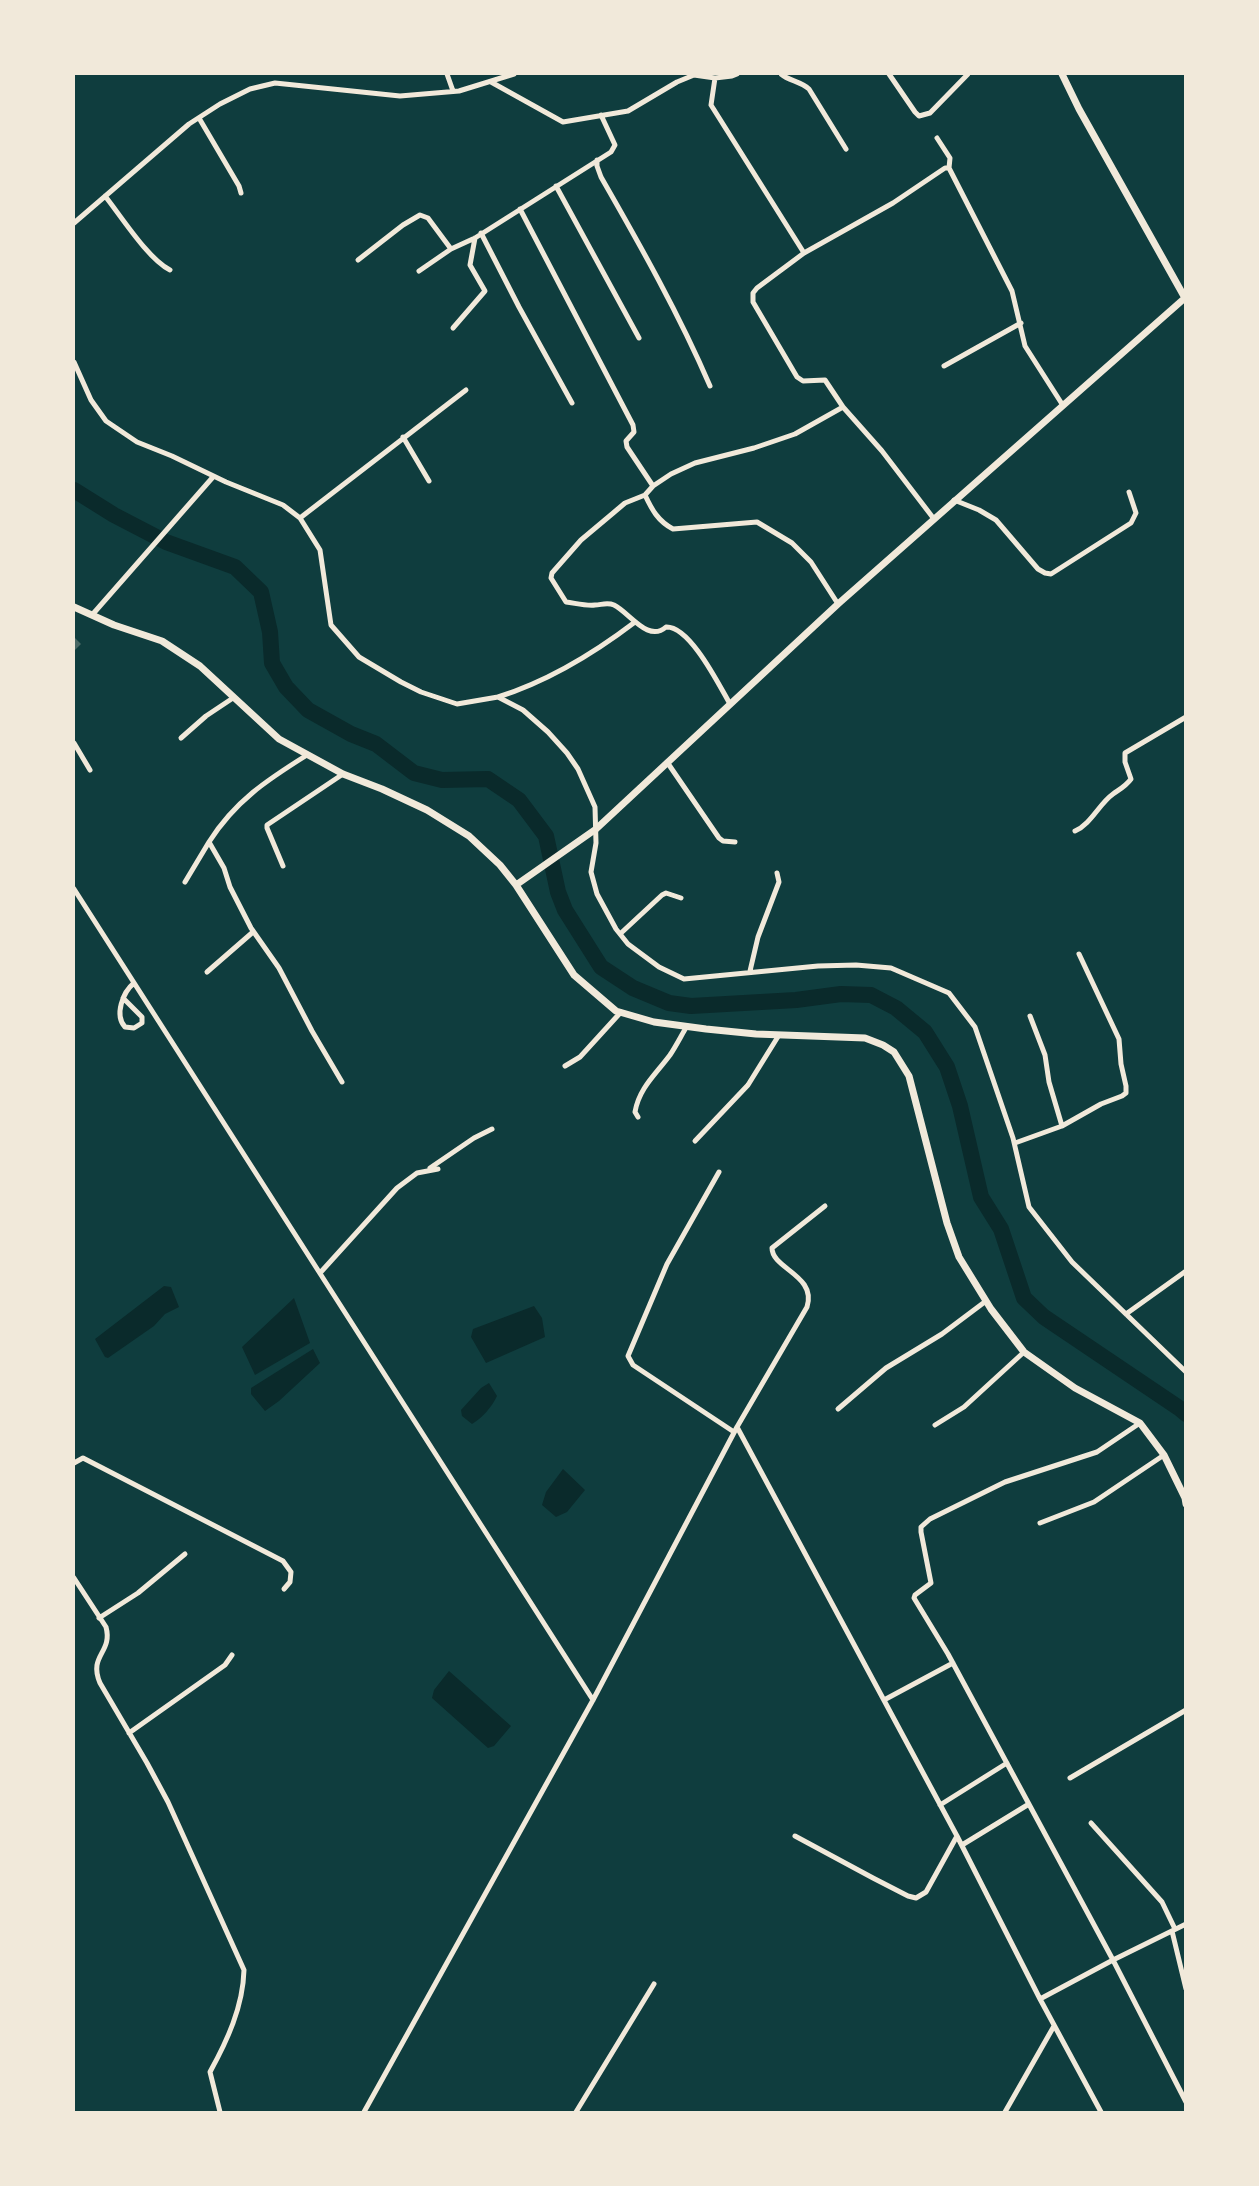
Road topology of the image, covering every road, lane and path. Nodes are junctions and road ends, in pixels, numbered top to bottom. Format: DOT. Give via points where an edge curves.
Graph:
graph roads {
  1 [pos="447,74"];
  2 [pos="514,74"];
  3 [pos="737,74"];
  4 [pos="781,74"];
  5 [pos="889,74"];
  6 [pos="968,74"];
  7 [pos="1062,74"];
  8 [pos="715,78"];
  9 [pos="491,82"];
  10 [pos="453,91"];
  11 [pos="601,115"];
  12 [pos="199,118"];
  13 [pos="937,138"];
  14 [pos="846,149"];
  15 [pos="597,160"];
  16 [pos="949,168"];
  17 [pos="556,186"];
  18 [pos="241,193"];
  19 [pos="105,196"];
  20 [pos="520,210"];
  21 [pos="74,223"];
  22 [pos="481,233"];
  23 [pos="475,238"];
  24 [pos="451,249"];
  25 [pos="804,253"];
  26 [pos="358,260"];
  27 [pos="170,270"];
  28 [pos="418,271"];
  29 [pos="1185,298"];
  30 [pos="1020,323"];
  31 [pos="453,328"];
  32 [pos="639,338"];
  33 [pos="74,362"];
  34 [pos="944,366"];
  35 [pos="710,386"];
  36 [pos="466,390"];
  37 [pos="572,403"];
  38 [pos="1062,404"];
  39 [pos="843,407"];
  40 [pos="403,438"];
  41 [pos="213,477"];
  42 [pos="429,481"];
  43 [pos="652,486"];
  44 [pos="1129,492"];
  45 [pos="645,495"];
  46 [pos="954,500"];
  47 [pos="300,518"];
  48 [pos="934,519"];
  49 [pos="838,604"];
  50 [pos="74,607"];
  51 [pos="92,615"];
  52 [pos="634,622"];
  53 [pos="498,697"];
  54 [pos="233,698"];
  55 [pos="730,704"];
  56 [pos="1185,717"];
  57 [pos="181,738"];
  58 [pos="74,743"];
  59 [pos="307,755"];
  60 [pos="667,762"];
  61 [pos="90,770"];
  62 [pos="343,774"];
  63 [pos="596,828"];
  64 [pos="1075,831"];
  65 [pos="209,842"];
  66 [pos="735,842"];
  67 [pos="283,866"];
  68 [pos="777,873"];
  69 [pos="185,882"];
  70 [pos="516,885"];
  71 [pos="74,889"];
  72 [pos="681,898"];
  73 [pos="253,932"];
  74 [pos="620,934"];
  75 [pos="1079,954"];
  76 [pos="750,971"];
  77 [pos="207,972"];
  78 [pos="134,983"];
  79 [pos="123,998"];
  80 [pos="621,1012"];
  81 [pos="1030,1016"];
  82 [pos="687,1026"];
  83 [pos="779,1035"];
  84 [pos="565,1066"];
  85 [pos="342,1082"];
  86 [pos="638,1117"];
  87 [pos="1062,1126"];
  88 [pos="492,1129"];
  89 [pos="695,1141"];
  90 [pos="1015,1143"];
  91 [pos="428,1169"];
  92 [pos="438,1169"];
  93 [pos="719,1172"];
  94 [pos="825,1206"];
  95 [pos="1185,1270"];
  96 [pos="320,1273"];
  97 [pos="986,1301"];
  98 [pos="1126,1314"];
  99 [pos="1024,1352"];
  100 [pos="1185,1372"];
  101 [pos="838,1409"];
  102 [pos="1140,1423"];
  103 [pos="935,1425"];
  104 [pos="735,1430"];
  105 [pos="1164,1455"];
  106 [pos="74,1463"];
  107 [pos="1185,1478"];
  108 [pos="1177,1481"];
  109 [pos="1185,1504"];
  110 [pos="1040,1523"];
  111 [pos="185,1554"];
  112 [pos="74,1578"];
  113 [pos="284,1589"];
  114 [pos="99,1618"];
  115 [pos="232,1654"];
  116 [pos="953,1664"];
  117 [pos="593,1700"];
  118 [pos="884,1700"];
  119 [pos="1185,1710"];
  120 [pos="129,1733"];
  121 [pos="1006,1763"];
  122 [pos="1070,1778"];
  123 [pos="1029,1804"];
  124 [pos="940,1805"];
  125 [pos="1091,1823"];
  126 [pos="795,1836"];
  127 [pos="957,1836"];
  128 [pos="962,1845"];
  129 [pos="1185,1924"];
  130 [pos="1174,1930"];
  131 [pos="1113,1960"];
  132 [pos="654,1984"];
  133 [pos="1185,1989"];
  134 [pos="1040,1999"];
  135 [pos="1054,2026"];
  136 [pos="1185,2102"];
  137 [pos="220,2112"];
  138 [pos="364,2112"];
  139 [pos="576,2112"];
  140 [pos="1005,2112"];
  141 [pos="1101,2112"];
  1 -- 10 [label="street"];
  2 -- 9 [label="street"];
  3 -- 8 [label="street"];
  4 -- 14 [label="street" via="809,89"];
  5 -- 6 [label="street" via="919,116 930,113"];
  7 -- 29 [label="street"];
  8 -- 11 [label="street" via="694,75 628,111"];
  8 -- 25 [label="street" via="711,105"];
  9 -- 10 [label="street"];
  9 -- 11 [label="street" via="563,122"];
  10 -- 12 [label="street" via="400,96 275,83 250,89"];
  11 -- 15 [label="street" via="615,145 611,153"];
  12 -- 18 [label="street"];
  12 -- 19 [label="street"];
  13 -- 16 [label="street" via="950,158"];
  15 -- 17 [label="street"];
  15 -- 35 [label="street" via="601,177 655,273"];
  16 -- 25 [label="street"];
  16 -- 30 [label="street" via="1007,281"];
  17 -- 20 [label="street"];
  17 -- 32 [label="street"];
  19 -- 21 [label="street"];
  19 -- 27 [label="street" via="154,258"];
  20 -- 22 [label="street"];
  20 -- 43 [label="street" via="633,425 627,447"];
  22 -- 23 [label="street"];
  22 -- 37 [label="street"];
  23 -- 24 [label="street"];
  23 -- 31 [label="street" via="470,265 485,291"];
  24 -- 26 [label="street" via="429,218 420,215"];
  24 -- 28 [label="street"];
  25 -- 39 [label="street" via="757,288 753,302 797,377 803,381 825,380"];
  29 -- 38 [label="street"];
  30 -- 34 [label="street"];
  30 -- 38 [label="street" via="1025,346"];
  33 -- 41 [label="street" via="91,400 106,421 137,442"];
  36 -- 40 [label="street"];
  38 -- 46 [label="street"];
  39 -- 43 [label="street" via="795,434 695,463"];
  39 -- 48 [label="street"];
  40 -- 42 [label="street"];
  40 -- 47 [label="street"];
  41 -- 47 [label="street" via="283,505"];
  41 -- 51 [label="street"];
  43 -- 45 [label="street"];
  44 -- 46 [label="street" via="1136,513 1131,523 1051,574 1038,569 996,520"];
  45 -- 49 [label="street" via="662,523 674,530 757,522 792,543 811,562"];
  45 -- 52 [label="street" via="625,503 581,540 551,578 566,602 607,603"];
  46 -- 48 [label="street"];
  47 -- 53 [label="street" via="320,550 331,625 359,657 421,692 457,704"];
  48 -- 49 [label="street"];
  49 -- 55 [label="street"];
  50 -- 51 [label="street"];
  51 -- 54 [label="street" via="162,641 200,666"];
  52 -- 53 [label="street" via="567,667 531,686"];
  52 -- 55 [label="street" via="654,633 672,627 683,634"];
  53 -- 63 [label="street" via="523,710 567,753 595,807"];
  54 -- 57 [label="street"];
  54 -- 59 [label="street" via="279,739"];
  55 -- 60 [label="street"];
  56 -- 64 [label="street" via="1125,753 1129,783"];
  58 -- 61 [label="street"];
  59 -- 62 [label="street"];
  59 -- 65 [label="street" via="240,801"];
  60 -- 63 [label="street"];
  60 -- 66 [label="street" via="719,838"];
  62 -- 67 [label="street" via="267,825"];
  62 -- 70 [label="street" via="427,810 469,836"];
  63 -- 70 [label="street"];
  63 -- 74 [label="street" via="591,872 597,894"];
  65 -- 69 [label="street"];
  65 -- 73 [label="street"];
  68 -- 76 [label="street" via="779,882"];
  70 -- 80 [label="street" via="574,975"];
  71 -- 78 [label="street"];
  72 -- 74 [label="street" via="662,895"];
  73 -- 77 [label="street"];
  73 -- 85 [label="street" via="279,968"];
  74 -- 76 [label="street" via="659,967 684,979"];
  75 -- 87 [label="street" via="1119,1039 1126,1086 1122,1096"];
  76 -- 90 [label="street" via="856,965 891,968 949,993 975,1027"];
  78 -- 79 [label="street"];
  78 -- 96 [label="street"];
  79 -- 79 [label="street" via="141,1017 142,1023 134,1028 122,1024"];
  80 -- 82 [label="street"];
  80 -- 84 [label="street" via="580,1057"];
  81 -- 87 [label="street" via="1045,1055"];
  82 -- 83 [label="street"];
  82 -- 86 [label="street" via="640,1095 635,1112"];
  83 -- 89 [label="street" via="748,1085"];
  83 -- 97 [label="street" via="865,1038 883,1045 898,1058 909,1076 959,1257"];
  87 -- 90 [label="street"];
  88 -- 91 [label="street"];
  90 -- 98 [label="street" via="1029,1208 1072,1262"];
  91 -- 92 [label="street"];
  91 -- 96 [label="street" via="397,1188"];
  93 -- 104 [label="street" via="667,1264 628,1356 633,1365"];
  94 -- 104 [label="street" via="772,1248 773,1256 803,1283 809,1299"];
  95 -- 98 [label="street"];
  96 -- 117 [label="street"];
  97 -- 99 [label="street"];
  97 -- 101 [label="street" via="886,1368"];
  98 -- 100 [label="street"];
  99 -- 102 [label="street" via="1075,1388"];
  99 -- 103 [label="street" via="964,1407"];
  102 -- 105 [label="street"];
  102 -- 116 [label="street" via="1097,1452 1005,1482 938,1513 921,1527 932,1581 914,1598"];
  104 -- 117 [label="street"];
  104 -- 118 [label="street"];
  105 -- 108 [label="street"];
  105 -- 110 [label="street" via="1094,1502"];
  106 -- 113 [label="street" via="83,1458 282,1562 291,1572"];
  107 -- 108 [label="street"];
  108 -- 109 [label="street"];
  111 -- 114 [label="street" via="138,1593"];
  112 -- 114 [label="street"];
  114 -- 120 [label="street" via="108,1636 95,1672"];
  115 -- 120 [label="street" via="225,1665"];
  116 -- 118 [label="street"];
  116 -- 121 [label="street"];
  117 -- 138 [label="street"];
  118 -- 124 [label="street"];
  119 -- 122 [label="street"];
  120 -- 137 [label="street" via="168,1802 244,1970 244,1985 229,2037 210,2073"];
  121 -- 123 [label="street"];
  121 -- 124 [label="street"];
  123 -- 128 [label="street"];
  123 -- 131 [label="street"];
  124 -- 127 [label="street"];
  125 -- 130 [label="street" via="1162,1902"];
  126 -- 127 [label="street" via="916,1898 926,1892"];
  127 -- 128 [label="street"];
  128 -- 134 [label="street"];
  129 -- 130 [label="street"];
  130 -- 131 [label="street"];
  130 -- 133 [label="street"];
  131 -- 134 [label="street"];
  131 -- 136 [label="street"];
  132 -- 139 [label="street"];
  134 -- 135 [label="street"];
  135 -- 140 [label="street"];
  135 -- 141 [label="street"];
}
